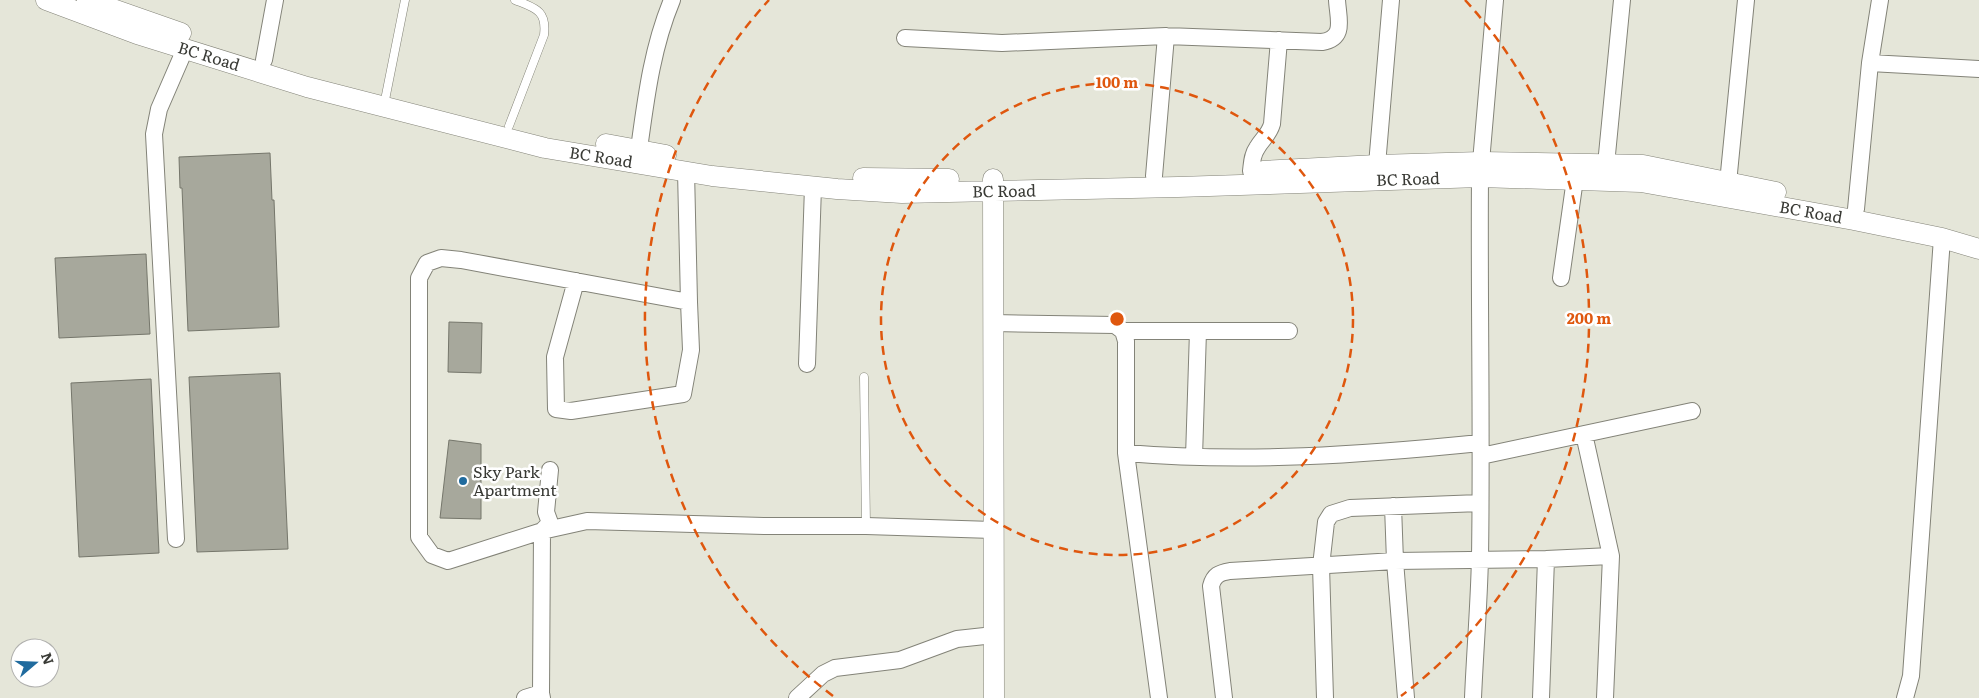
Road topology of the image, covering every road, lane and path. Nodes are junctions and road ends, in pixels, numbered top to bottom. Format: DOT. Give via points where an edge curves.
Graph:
graph roads {
  1 [pos="46,0"];
  2 [pos="87,0"];
  3 [pos="275,0"];
  4 [pos="404,0"];
  5 [pos="515,0"];
  6 [pos="672,0"];
  7 [pos="1337,0"];
  8 [pos="1391,0"];
  9 [pos="1495,0"];
  10 [pos="1622,0"];
  11 [pos="1746,0"];
  12 [pos="1880,0"];
  13 [pos="124,6"];
  14 [pos="1166,36"];
  15 [pos="905,38"];
  16 [pos="1279,40"];
  17 [pos="185,49"];
  18 [pos="1870,63"];
  19 [pos="262,66"];
  20 [pos="1979,70"];
  21 [pos="384,102"];
  22 [pos="509,126"];
  23 [pos="639,149"];
  24 [pos="688,165"];
  25 [pos="1377,165"];
  26 [pos="1480,169"];
  27 [pos="1251,171"];
  28 [pos="1606,173"];
  29 [pos="1154,176"];
  30 [pos="1575,179"];
  31 [pos="1728,183"];
  32 [pos="993,185"];
  33 [pos="813,187"];
  34 [pos="1855,214"];
  35 [pos="1979,237"];
  36 [pos="1942,238"];
  37 [pos="1979,250"];
  38 [pos="1561,278"];
  39 [pos="576,281"];
  40 [pos="689,302"];
  41 [pos="993,323"];
  42 [pos="1123,331"];
  43 [pos="1198,331"];
  44 [pos="1289,331"];
  45 [pos="807,364"];
  46 [pos="864,377"];
  47 [pos="1692,411"];
  48 [pos="1584,434"];
  49 [pos="1480,450"];
  50 [pos="1126,453"];
  51 [pos="1194,457"];
  52 [pos="550,470"];
  53 [pos="1480,503"];
  54 [pos="1393,506"];
  55 [pos="866,526"];
  56 [pos="994,530"];
  57 [pos="542,531"];
  58 [pos="176,539"];
  59 [pos="1611,556"];
  60 [pos="1480,559"];
  61 [pos="1546,560"];
  62 [pos="1395,561"];
  63 [pos="1321,566"];
  64 [pos="994,635"];
  65 [pos="542,696"];
  66 [pos="525,698"];
  67 [pos="797,698"];
  68 [pos="994,698"];
  69 [pos="1159,698"];
  70 [pos="1224,698"];
  71 [pos="1325,698"];
  72 [pos="1406,698"];
  73 [pos="1473,698"];
  74 [pos="1542,698"];
  75 [pos="1605,698"];
  76 [pos="1905,698"];
  1 -- 17 [label="street, BC Road"];
  2 -- 13 [label="street, BC Road"];
  3 -- 19 [label="street"];
  4 -- 21 [label="lane"];
  5 -- 22 [label="lane" via="536,8 544,17 545,26"];
  6 -- 23 [label="street" via="661,26 648,79"];
  7 -- 16 [label="street" via="1337,36 1322,42"];
  8 -- 25 [label="street"];
  9 -- 26 [label="street"];
  10 -- 28 [label="street"];
  11 -- 31 [label="street"];
  12 -- 18 [label="street"];
  13 -- 19 [label="street, BC Road"];
  14 -- 15 [label="street" via="1002,43"];
  14 -- 16 [label="street"];
  14 -- 29 [label="street"];
  16 -- 27 [label="street" via="1272,124 1256,148"];
  17 -- 19 [label="street, BC Road"];
  17 -- 58 [label="street" via="159,109 154,134"];
  18 -- 20 [label="street"];
  18 -- 34 [label="street"];
  19 -- 21 [label="street, BC Road" via="307,87"];
  21 -- 22 [label="street, BC Road"];
  21 -- 24 [label="street, BC Road" via="545,148"];
  22 -- 23 [label="street, BC Road"];
  23 -- 24 [label="street, BC Road"];
  24 -- 32 [label="street, BC Road" via="838,178"];
  24 -- 33 [label="street, BC Road" via="712,176"];
  24 -- 40 [label="street"];
  25 -- 26 [label="street, BC Road"];
  25 -- 27 [label="street, BC Road"];
  26 -- 28 [label="street, BC Road"];
  26 -- 30 [label="street, BC Road"];
  26 -- 32 [label="street, BC Road"];
  26 -- 49 [label="street"];
  27 -- 29 [label="street, BC Road"];
  28 -- 30 [label="street, BC Road"];
  28 -- 31 [label="street, BC Road" via="1643,165"];
  28 -- 34 [label="street, BC Road" via="1641,182"];
  29 -- 32 [label="street, BC Road"];
  30 -- 38 [label="street"];
  31 -- 34 [label="street, BC Road"];
  32 -- 33 [label="street, BC Road" via="902,193"];
  32 -- 41 [label="street"];
  33 -- 45 [label="street"];
  34 -- 35 [label="street, BC Road" via="1945,227"];
  34 -- 36 [label="street, BC Road"];
  36 -- 37 [label="street, BC Road"];
  36 -- 76 [label="street" via="1911,676"];
  39 -- 40 [label="street"];
  39 -- 40 [label="street" via="555,357 556,409 571,411 684,394 691,350"];
  39 -- 57 [label="street" via="441,258 427,263 419,278 419,537 432,555 448,561"];
  41 -- 42 [label="street" via="1115,325"];
  41 -- 56 [label="street"];
  42 -- 43 [label="street"];
  42 -- 50 [label="street" via="1126,342"];
  43 -- 44 [label="street"];
  43 -- 51 [label="street"];
  46 -- 55 [label="lane"];
  47 -- 48 [label="street"];
  48 -- 49 [label="street"];
  48 -- 59 [label="street"];
  49 -- 51 [label="street" via="1271,459"];
  49 -- 53 [label="street"];
  50 -- 51 [label="street"];
  50 -- 69 [label="street"];
  52 -- 57 [label="street" via="546,512 550,523"];
  53 -- 54 [label="street"];
  53 -- 60 [label="street"];
  54 -- 62 [label="street"];
  54 -- 63 [label="street" via="1350,508 1331,514 1326,522"];
  55 -- 56 [label="street"];
  55 -- 57 [label="street" via="587,521"];
  56 -- 64 [label="street"];
  57 -- 65 [label="street"];
  59 -- 61 [label="street"];
  59 -- 75 [label="street"];
  60 -- 61 [label="street"];
  60 -- 62 [label="street"];
  60 -- 73 [label="street"];
  61 -- 74 [label="street"];
  62 -- 63 [label="street"];
  62 -- 72 [label="street"];
  63 -- 70 [label="street" via="1230,570 1213,578 1211,586"];
  63 -- 71 [label="street"];
  64 -- 67 [label="street" via="957,639 900,660 835,668 823,674"];
  64 -- 68 [label="street"];
  65 -- 66 [label="street"];
}
